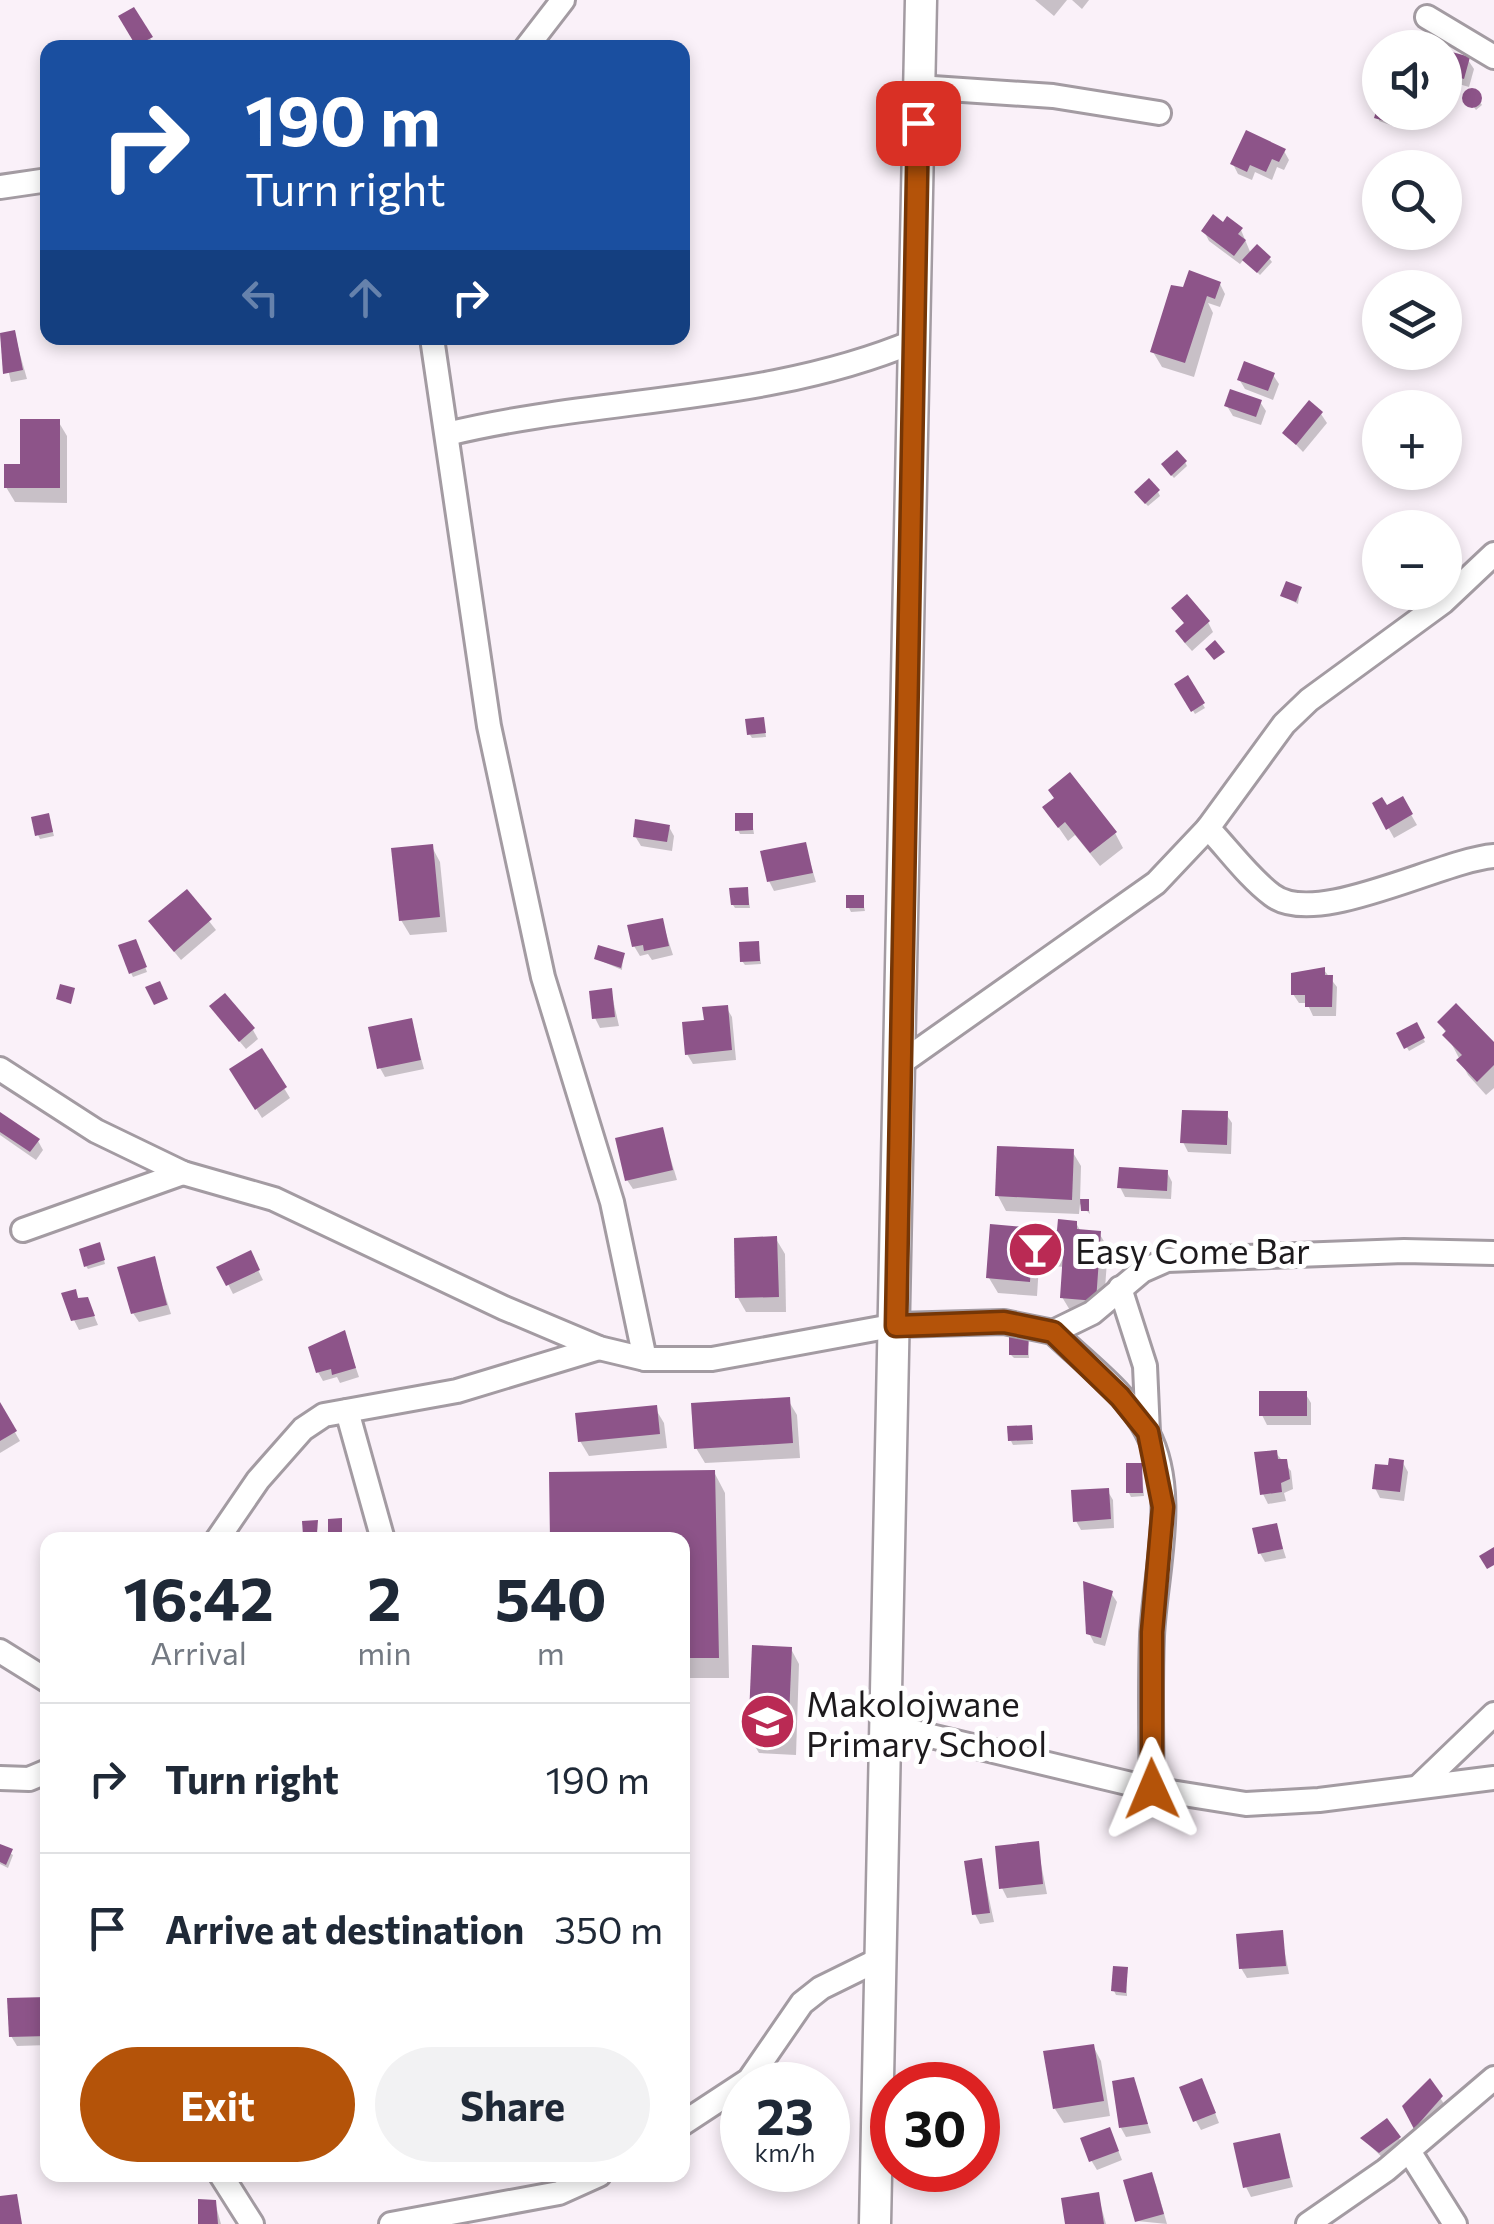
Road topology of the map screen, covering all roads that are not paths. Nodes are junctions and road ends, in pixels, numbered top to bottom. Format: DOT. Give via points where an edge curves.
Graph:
graph roads {
  1 [pos="563,0"];
  2 [pos="921,0"];
  3 [pos="1426,17"];
  4 [pos="532,40"];
  5 [pos="1494,57"];
  6 [pos="918,87"];
  7 [pos="1159,112"];
  8 [pos="40,181"];
  9 [pos="0,187"];
  10 [pos="915,341"];
  11 [pos="433,345"];
  12 [pos="446,434"];
  13 [pos="1494,554"];
  14 [pos="1208,828"];
  15 [pos="1494,856"];
  16 [pos="902,1063"];
  17 [pos="0,1069"];
  18 [pos="183,1173"];
  19 [pos="22,1230"];
  20 [pos="1494,1253"];
  21 [pos="1120,1288"];
  22 [pos="896,1326"];
  23 [pos="1053,1332"];
  24 [pos="600,1348"];
  25 [pos="645,1359"];
  26 [pos="347,1411"];
  27 [pos="1148,1432"];
  28 [pos="222,1532"];
  29 [pos="381,1532"];
  30 [pos="0,1650"];
  31 [pos="40,1675"];
  32 [pos="1494,1714"];
  33 [pos="889,1726"];
  34 [pos="0,1778"];
  35 [pos="1494,1778"];
  36 [pos="40,1781"];
  37 [pos="1418,1787"];
  38 [pos="1152,1789"];
  39 [pos="882,1958"];
  40 [pos="1494,2078"];
  41 [pos="690,2119"];
  42 [pos="1410,2151"];
  43 [pos="225,2182"];
  44 [pos="581,2182"];
  45 [pos="252,2224"];
  46 [pos="391,2224"];
  47 [pos="876,2224"];
  48 [pos="1308,2224"];
  49 [pos="1455,2224"];
  1 -- 4 [label="street"];
  2 -- 6 [label="main road"];
  3 -- 5 [label="street"];
  6 -- 7 [label="street" via="1054,96"];
  6 -- 10 [label="main road"];
  8 -- 9 [label="street"];
  10 -- 12 [label="street" via="857,365 770,386"];
  10 -- 16 [label="main road"];
  11 -- 12 [label="street"];
  12 -- 25 [label="street" via="489,726 539,958 612,1202"];
  13 -- 14 [label="street" via="1387,647 1309,700"];
  14 -- 15 [label="street" via="1273,896 1292,905 1371,891"];
  14 -- 16 [label="street" via="1156,882"];
  16 -- 22 [label="main road"];
  17 -- 18 [label="street" via="96,1130"];
  18 -- 19 [label="street"];
  18 -- 24 [label="street" via="274,1199"];
  20 -- 21 [label="street" via="1168,1260"];
  21 -- 23 [label="street" via="1092,1313"];
  21 -- 27 [label="street" via="1145,1366"];
  22 -- 23 [label="street" via="1004,1322"];
  22 -- 25 [label="street" via="712,1360"];
  22 -- 33 [label="main road"];
  23 -- 27 [label="street"];
  24 -- 25 [label="street"];
  24 -- 26 [label="street" via="475,1386"];
  26 -- 28 [label="street" via="302,1430"];
  26 -- 29 [label="street"];
  27 -- 38 [label="street" via="1163,1507 1152,1632"];
  30 -- 31 [label="street"];
  32 -- 37 [label="street"];
  33 -- 38 [label="street"];
  33 -- 39 [label="main road"];
  34 -- 36 [label="street"];
  35 -- 37 [label="street"];
  37 -- 38 [label="street" via="1246,1804"];
  39 -- 41 [label="street" via="802,2003 749,2080"];
  39 -- 47 [label="main road"];
  40 -- 42 [label="street"];
  42 -- 48 [label="street"];
  42 -- 49 [label="street"];
  43 -- 45 [label="street"];
  44 -- 46 [label="street" via="559,2193"];
}
